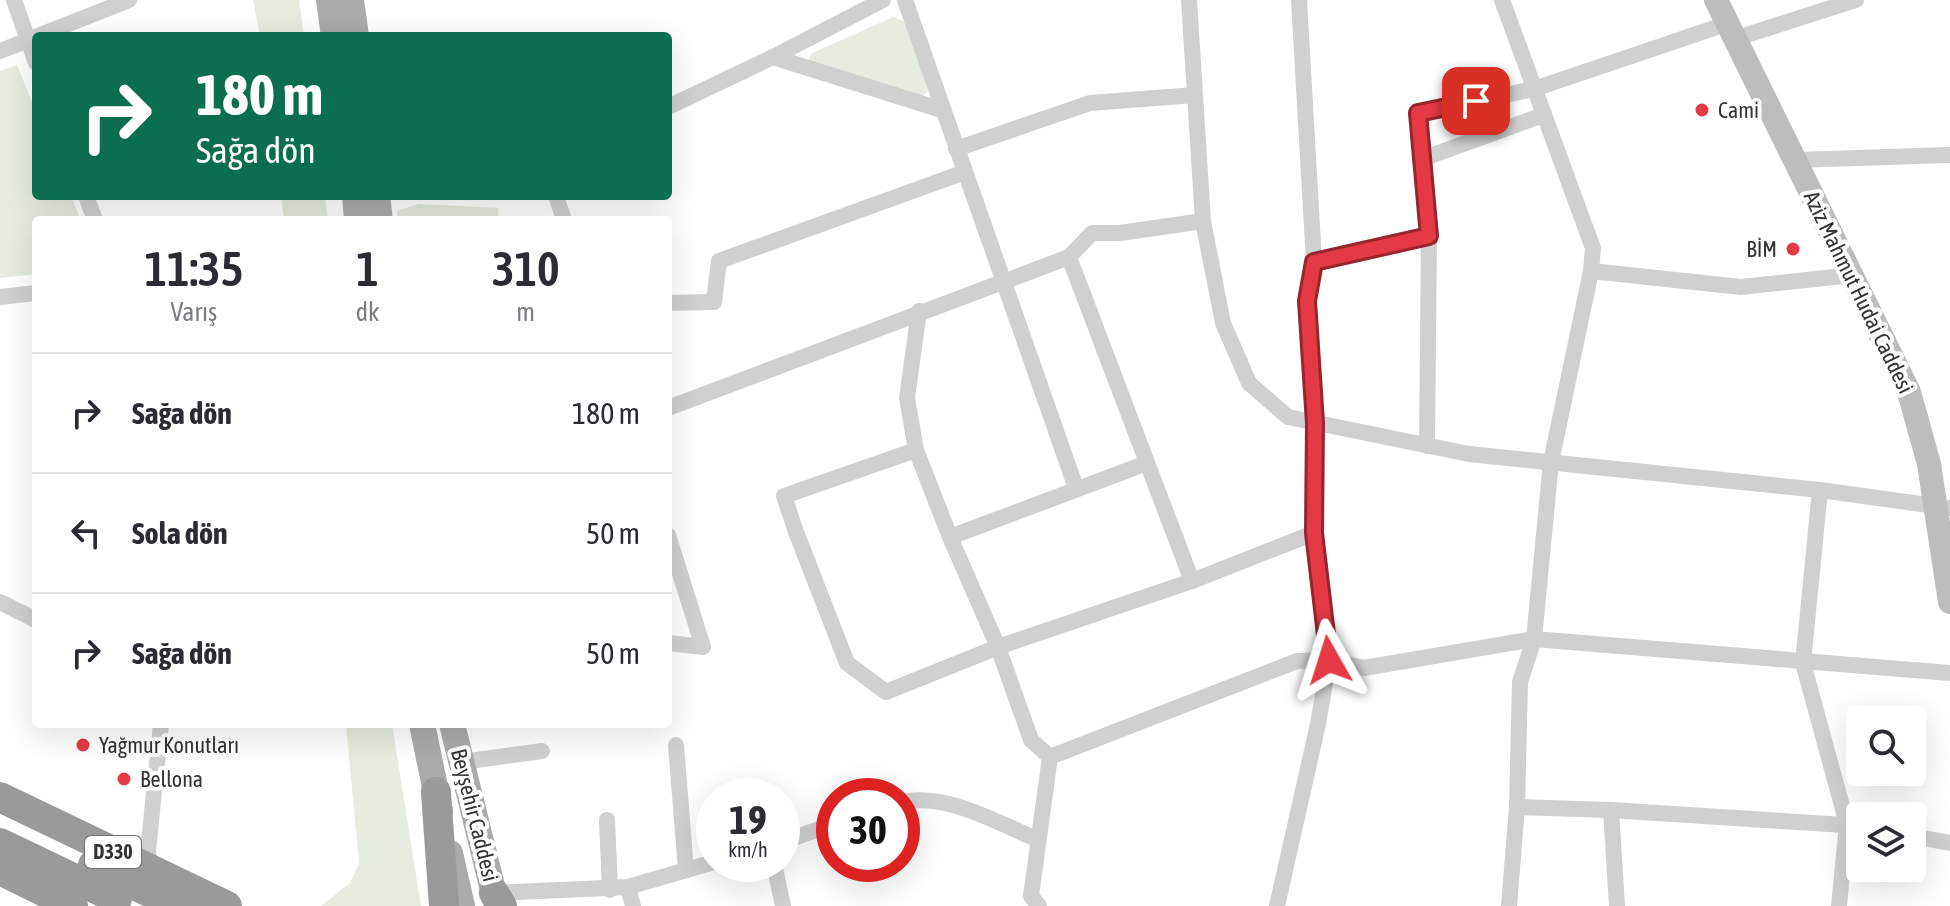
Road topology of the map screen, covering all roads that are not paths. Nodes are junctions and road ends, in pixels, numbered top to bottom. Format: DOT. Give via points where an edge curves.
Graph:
graph roads {
  1 [pos="14,0"];
  2 [pos="129,0"];
  3 [pos="329,0"];
  4 [pos="351,0"];
  5 [pos="883,0"];
  6 [pos="905,0"];
  7 [pos="1189,0"];
  8 [pos="1299,0"];
  9 [pos="1502,0"];
  10 [pos="1716,0"];
  11 [pos="1856,0"];
  12 [pos="1733,30"];
  13 [pos="49,32"];
  14 [pos="333,32"];
  15 [pos="355,32"];
  16 [pos="32,34"];
  17 [pos="32,39"];
  18 [pos="0,51"];
  19 [pos="773,57"];
  20 [pos="1534,89"];
  21 [pos="1195,95"];
  22 [pos="672,105"];
  23 [pos="942,110"];
  24 [pos="1543,115"];
  25 [pos="956,149"];
  26 [pos="1950,155"];
  27 [pos="1422,159"];
  28 [pos="1795,160"];
  29 [pos="965,172"];
  30 [pos="1203,221"];
  31 [pos="1429,236"];
  32 [pos="1069,257"];
  33 [pos="1314,262"];
  34 [pos="1591,271"];
  35 [pos="1853,275"];
  36 [pos="1003,281"];
  37 [pos="32,293"];
  38 [pos="0,297"];
  39 [pos="672,303"];
  40 [pos="919,311"];
  41 [pos="672,406"];
  42 [pos="1315,423"];
  43 [pos="1427,446"];
  44 [pos="916,450"];
  45 [pos="1551,462"];
  46 [pos="1147,463"];
  47 [pos="1076,488"];
  48 [pos="1820,490"];
  49 [pos="1944,507"];
  50 [pos="1314,533"];
  51 [pos="950,537"];
  52 [pos="672,548"];
  53 [pos="1192,581"];
  54 [pos="0,602"];
  55 [pos="1950,602"];
  56 [pos="32,618"];
  57 [pos="1534,639"];
  58 [pos="672,643"];
  59 [pos="998,647"];
  60 [pos="1329,660"];
  61 [pos="1803,663"];
  62 [pos="1950,673"];
  63 [pos="161,728"];
  64 [pos="423,728"];
  65 [pos="460,739"];
  66 [pos="676,745"];
  67 [pos="542,751"];
  68 [pos="1050,757"];
  69 [pos="436,792"];
  70 [pos="0,797"];
  71 [pos="920,799"];
  72 [pos="1846,802"];
  73 [pos="1517,807"];
  74 [pos="1611,810"];
  75 [pos="0,820"];
  76 [pos="607,820"];
  77 [pos="1846,825"];
  78 [pos="1037,839"];
  79 [pos="1926,839"];
  80 [pos="0,843"];
  81 [pos="1950,843"];
  82 [pos="1846,866"];
  83 [pos="696,867"];
  84 [pos="150,869"];
  85 [pos="0,870"];
  86 [pos="686,870"];
  87 [pos="778,882"];
  88 [pos="628,887"];
  89 [pos="610,890"];
  90 [pos="498,902"];
  91 [pos="73,906"];
  92 [pos="132,906"];
  93 [pos="178,906"];
  94 [pos="227,906"];
  95 [pos="444,906"];
  96 [pos="462,906"];
  97 [pos="633,906"];
  98 [pos="783,906"];
  99 [pos="1039,906"];
  100 [pos="1277,906"];
  101 [pos="1509,906"];
  102 [pos="1617,906"];
  103 [pos="1839,906"];
  1 -- 16 [label="street"];
  2 -- 13 [label="street"];
  3 -- 14 [label="main road"];
  4 -- 15 [label="main road"];
  5 -- 19 [label="street"];
  6 -- 23 [label="street"];
  7 -- 21 [label="street"];
  8 -- 33 [label="street"];
  9 -- 20 [label="street"];
  10 -- 12 [label="street, Aziz Mahmut Hudai Caddesi"];
  11 -- 12 [label="street"];
  12 -- 20 [label="street"];
  12 -- 28 [label="street, Aziz Mahmut Hudai Caddesi"];
  17 -- 18 [label="street"];
  19 -- 22 [label="street"];
  19 -- 23 [label="street"];
  20 -- 24 [label="street"];
  20 -- 27 [label="street" via="1418,113"];
  21 -- 25 [label="street" via="1090,103"];
  21 -- 30 [label="street"];
  23 -- 25 [label="street"];
  24 -- 27 [label="street"];
  24 -- 34 [label="street" via="1593,248"];
  25 -- 29 [label="street"];
  26 -- 28 [label="street"];
  27 -- 31 [label="street"];
  28 -- 35 [label="street, Aziz Mahmut Hudai Caddesi"];
  29 -- 36 [label="street"];
  29 -- 39 [label="street" via="719,261 714,302"];
  30 -- 32 [label="street" via="1092,233"];
  30 -- 42 [label="street" via="1223,323 1249,383 1288,417"];
  31 -- 33 [label="street"];
  31 -- 43 [label="street"];
  32 -- 36 [label="street"];
  32 -- 46 [label="street"];
  33 -- 42 [label="street" via="1307,301"];
  34 -- 35 [label="street" via="1741,287"];
  34 -- 45 [label="street"];
  35 -- 49 [label="street, Aziz Mahmut Hudai Caddesi" via="1909,392"];
  36 -- 40 [label="street"];
  36 -- 47 [label="street"];
  37 -- 38 [label="street"];
  40 -- 41 [label="street"];
  40 -- 44 [label="street" via="907,398"];
  42 -- 43 [label="street"];
  42 -- 50 [label="street"];
  43 -- 45 [label="street"];
  44 -- 51 [label="street"];
  44 -- 59 [label="street" via="784,496 847,663 886,692"];
  45 -- 48 [label="street"];
  45 -- 57 [label="street"];
  46 -- 47 [label="street"];
  46 -- 53 [label="street"];
  47 -- 51 [label="street"];
  48 -- 49 [label="street"];
  48 -- 61 [label="street"];
  49 -- 55 [label="street, Aziz Mahmut Hudai Caddesi"];
  50 -- 53 [label="street"];
  50 -- 60 [label="street"];
  51 -- 59 [label="street"];
  52 -- 58 [label="street" via="703,647"];
  53 -- 59 [label="street"];
  54 -- 56 [label="street"];
  57 -- 60 [label="street" via="1364,668"];
  57 -- 61 [label="street"];
  57 -- 73 [label="street" via="1520,682"];
  59 -- 68 [label="street" via="1031,740"];
  60 -- 68 [label="street" via="1297,661"];
  60 -- 100 [label="street"];
  61 -- 62 [label="street"];
  61 -- 72 [label="street"];
  63 -- 84 [label="street"];
  64 -- 69 [label="main road, Beyşehir Caddesi"];
  65 -- 67 [label="street"];
  65 -- 90 [label="main road, Beyşehir Caddesi"];
  66 -- 86 [label="street"];
  68 -- 78 [label="street"];
  69 -- 95 [label="highway"];
  69 -- 96 [label="main road, Beyşehir Caddesi"];
  70 -- 84 [label="highway, D330"];
  71 -- 78 [label="street" via="944,802"];
  73 -- 74 [label="street"];
  73 -- 101 [label="street"];
  74 -- 77 [label="street"];
  74 -- 102 [label="street"];
  75 -- 93 [label="highway"];
  76 -- 89 [label="street"];
  78 -- 99 [label="street" via="1031,896"];
  79 -- 81 [label="street"];
  80 -- 92 [label="highway"];
  82 -- 103 [label="street"];
  83 -- 86 [label="street"];
  84 -- 94 [label="highway, D330"];
  85 -- 91 [label="highway"];
  86 -- 88 [label="street"];
  87 -- 98 [label="street"];
  88 -- 89 [label="street"];
  88 -- 97 [label="street"];
  89 -- 90 [label="street"];
}
